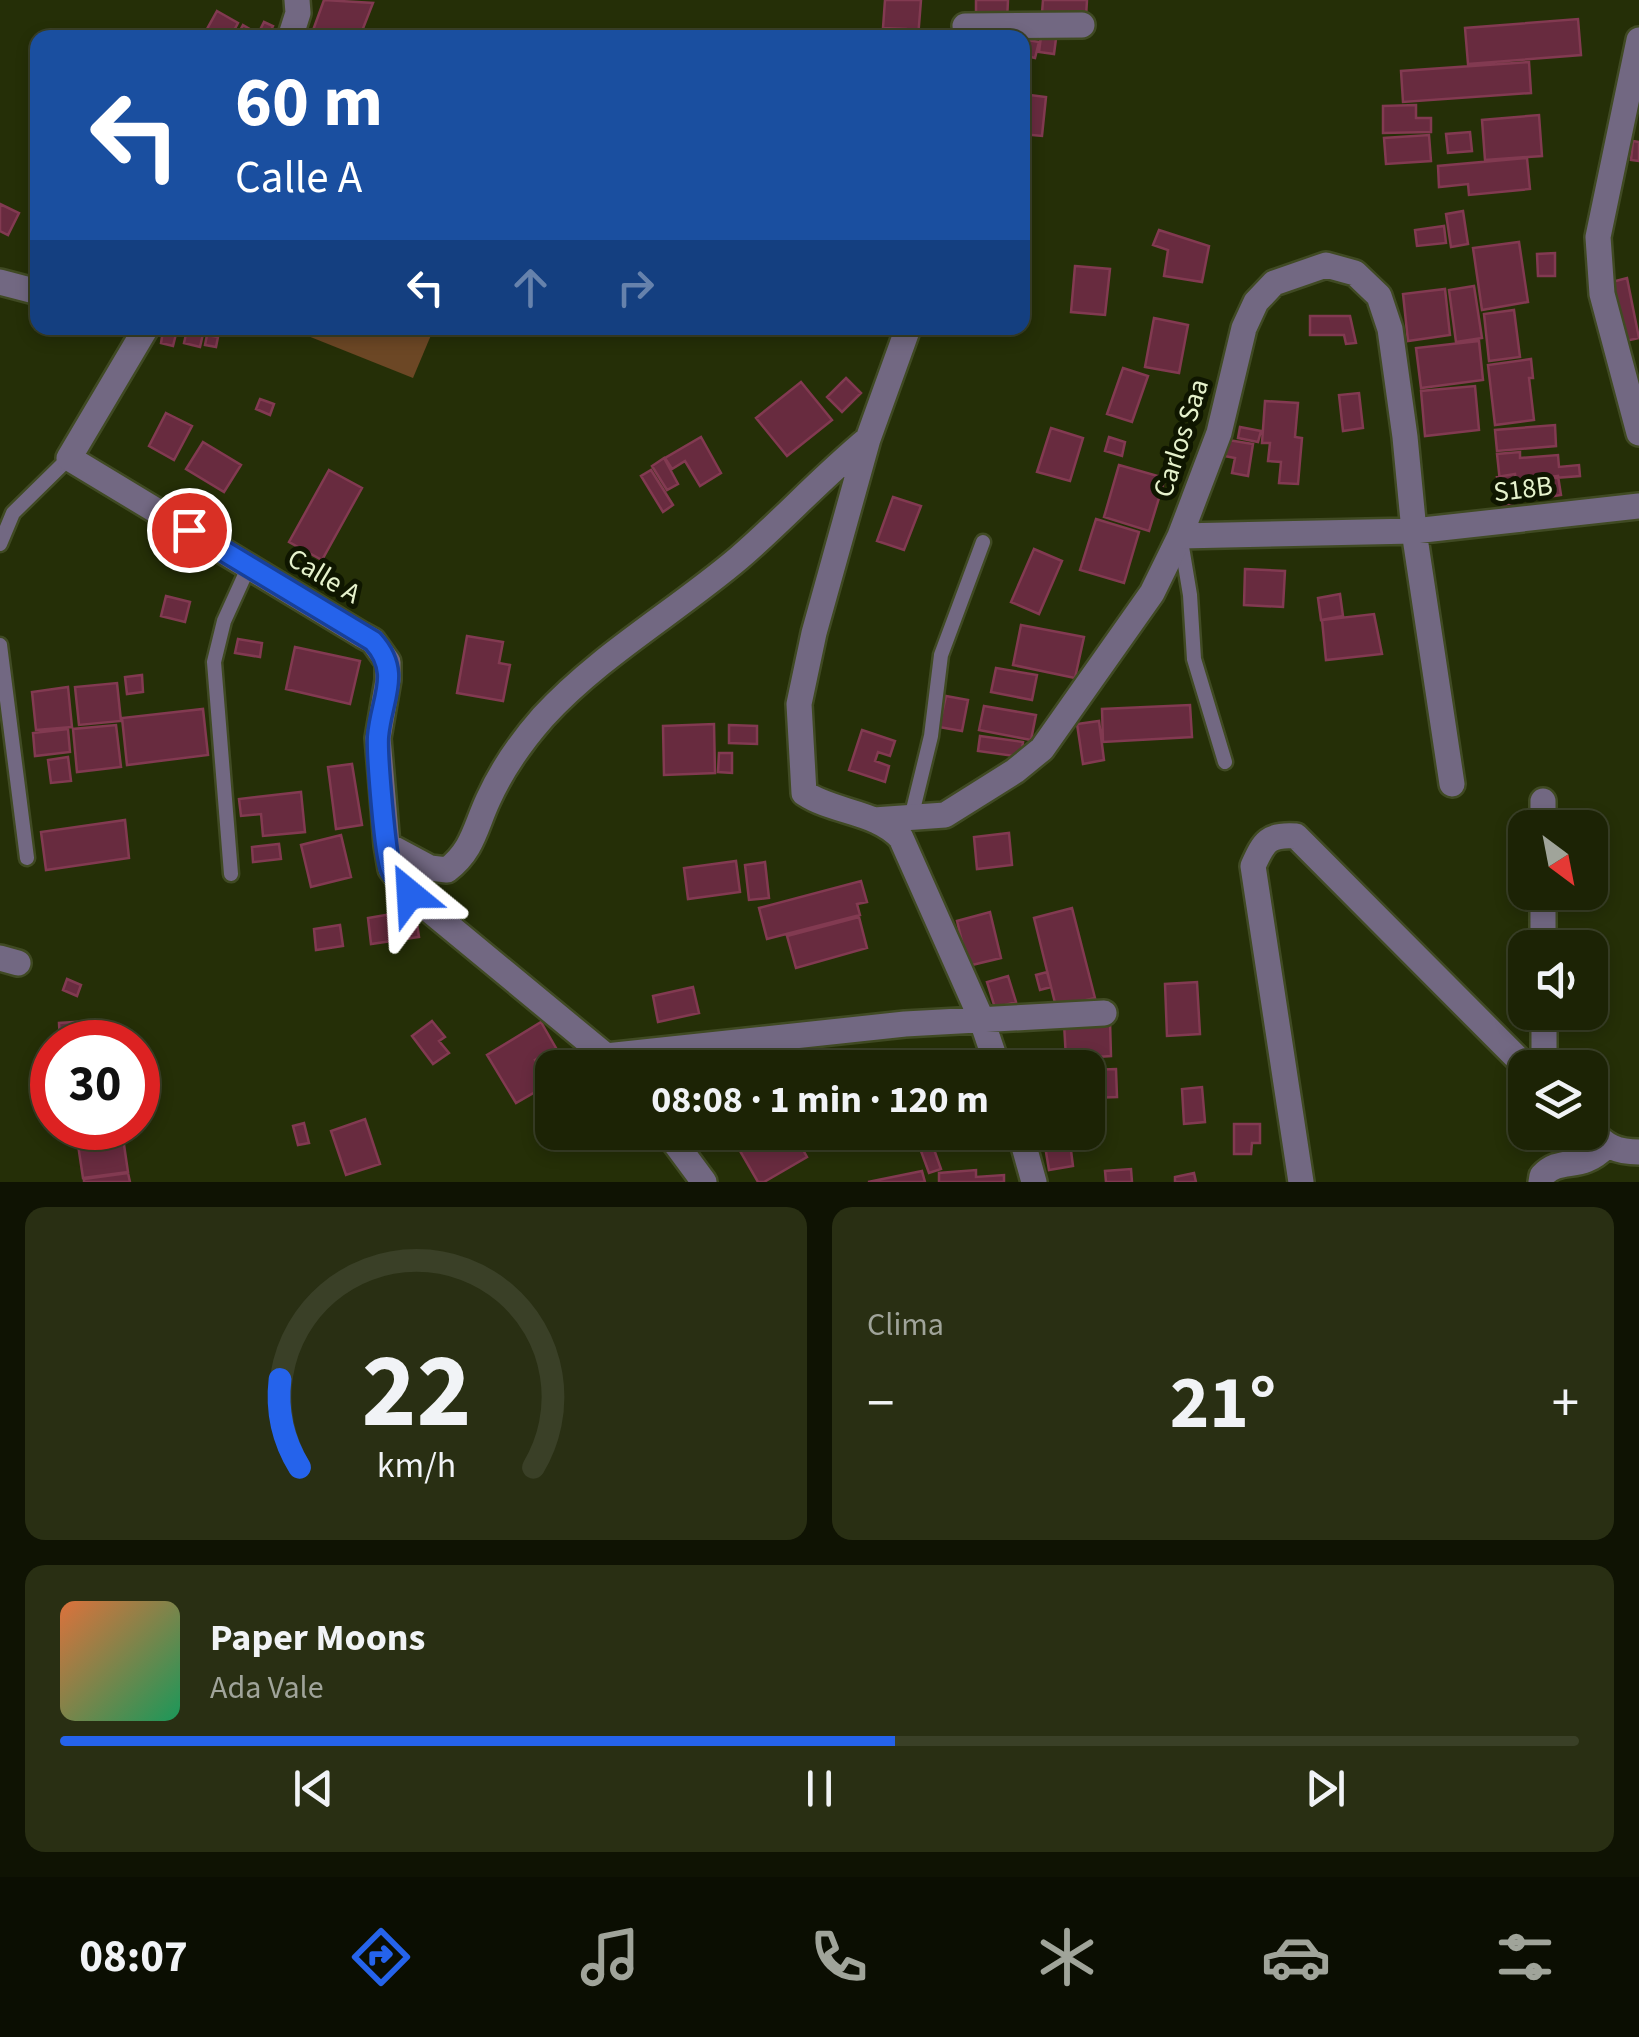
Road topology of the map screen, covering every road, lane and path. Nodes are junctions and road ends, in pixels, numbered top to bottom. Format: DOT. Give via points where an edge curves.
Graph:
graph roads {
  1 [pos="297,0"];
  2 [pos="967,0"];
  3 [pos="1082,26"];
  4 [pos="293,30"];
  5 [pos="965,30"];
  6 [pos="1004,30"];
  7 [pos="1638,46"];
  8 [pos="0,282"];
  9 [pos="30,290"];
  10 [pos="142,335"];
  11 [pos="905,335"];
  12 [pos="1639,433"];
  13 [pos="868,439"];
  14 [pos="69,458"];
  15 [pos="1639,506"];
  16 [pos="1414,531"];
  17 [pos="1180,536"];
  18 [pos="983,542"];
  19 [pos="0,544"];
  20 [pos="250,566"];
  21 [pos="0,645"];
  22 [pos="1225,762"];
  23 [pos="1452,784"];
  24 [pos="910,818"];
  25 [pos="874,820"];
  26 [pos="388,845"];
  27 [pos="27,858"];
  28 [pos="231,874"];
  29 [pos="1104,1013"];
  30 [pos="980,1018"];
  31 [pos="596,1050"];
  32 [pos="711,1050"];
  33 [pos="992,1050"];
  34 [pos="1509,1050"];
  35 [pos="1608,1144"];
  36 [pos="680,1150"];
  37 [pos="1025,1150"];
  38 [pos="1596,1150"];
  39 [pos="1639,1152"];
  40 [pos="704,1182"];
  41 [pos="1034,1182"];
  42 [pos="1300,1182"];
  43 [pos="1541,1182"];
  1 -- 4 [label="street"];
  2 -- 5 [label="street"];
  3 -- 6 [label="street"];
  7 -- 12 [label="street" via="1598,237 1602,294"];
  8 -- 9 [label="street"];
  10 -- 14 [label="street"];
  11 -- 13 [label="street"];
  13 -- 25 [label="street" via="799,704 804,794"];
  13 -- 26 [label="street" via="738,558 590,671 544,716 517,747 464,857 446,870 430,868"];
  14 -- 19 [label="lane" via="13,513"];
  14 -- 20 [label="street, Calle A"];
  15 -- 16 [label="street, S18B"];
  16 -- 17 [label="street, S18B"];
  16 -- 17 [label="street, Carlos Saa" via="1392,347 1379,296 1354,273 1326,265 1274,283 1256,302 1220,433"];
  16 -- 23 [label="street"];
  17 -- 22 [label="lane" via="1194,659"];
  17 -- 24 [label="street, Carlos Saa" via="1152,593 1042,748 945,815"];
  18 -- 24 [label="lane" via="940,655 931,736"];
  20 -- 26 [label="street, Calle A" via="373,641 388,662 378,738"];
  20 -- 28 [label="lane" via="224,621 214,662"];
  21 -- 27 [label="lane"];
  24 -- 25 [label="street, Carlos Saa"];
  25 -- 30 [label="street" via="894,829 910,854"];
  26 -- 31 [label="street, Calle A" via="391,869 410,894"];
  29 -- 30 [label="street"];
  30 -- 32 [label="street"];
  30 -- 33 [label="street"];
  34 -- 42 [label="street" via="1296,836 1263,842 1253,866"];
  35 -- 39 [label="street"];
  36 -- 40 [label="street"];
  37 -- 41 [label="street"];
  38 -- 43 [label="street" via="1594,1159 1554,1166"];
}
